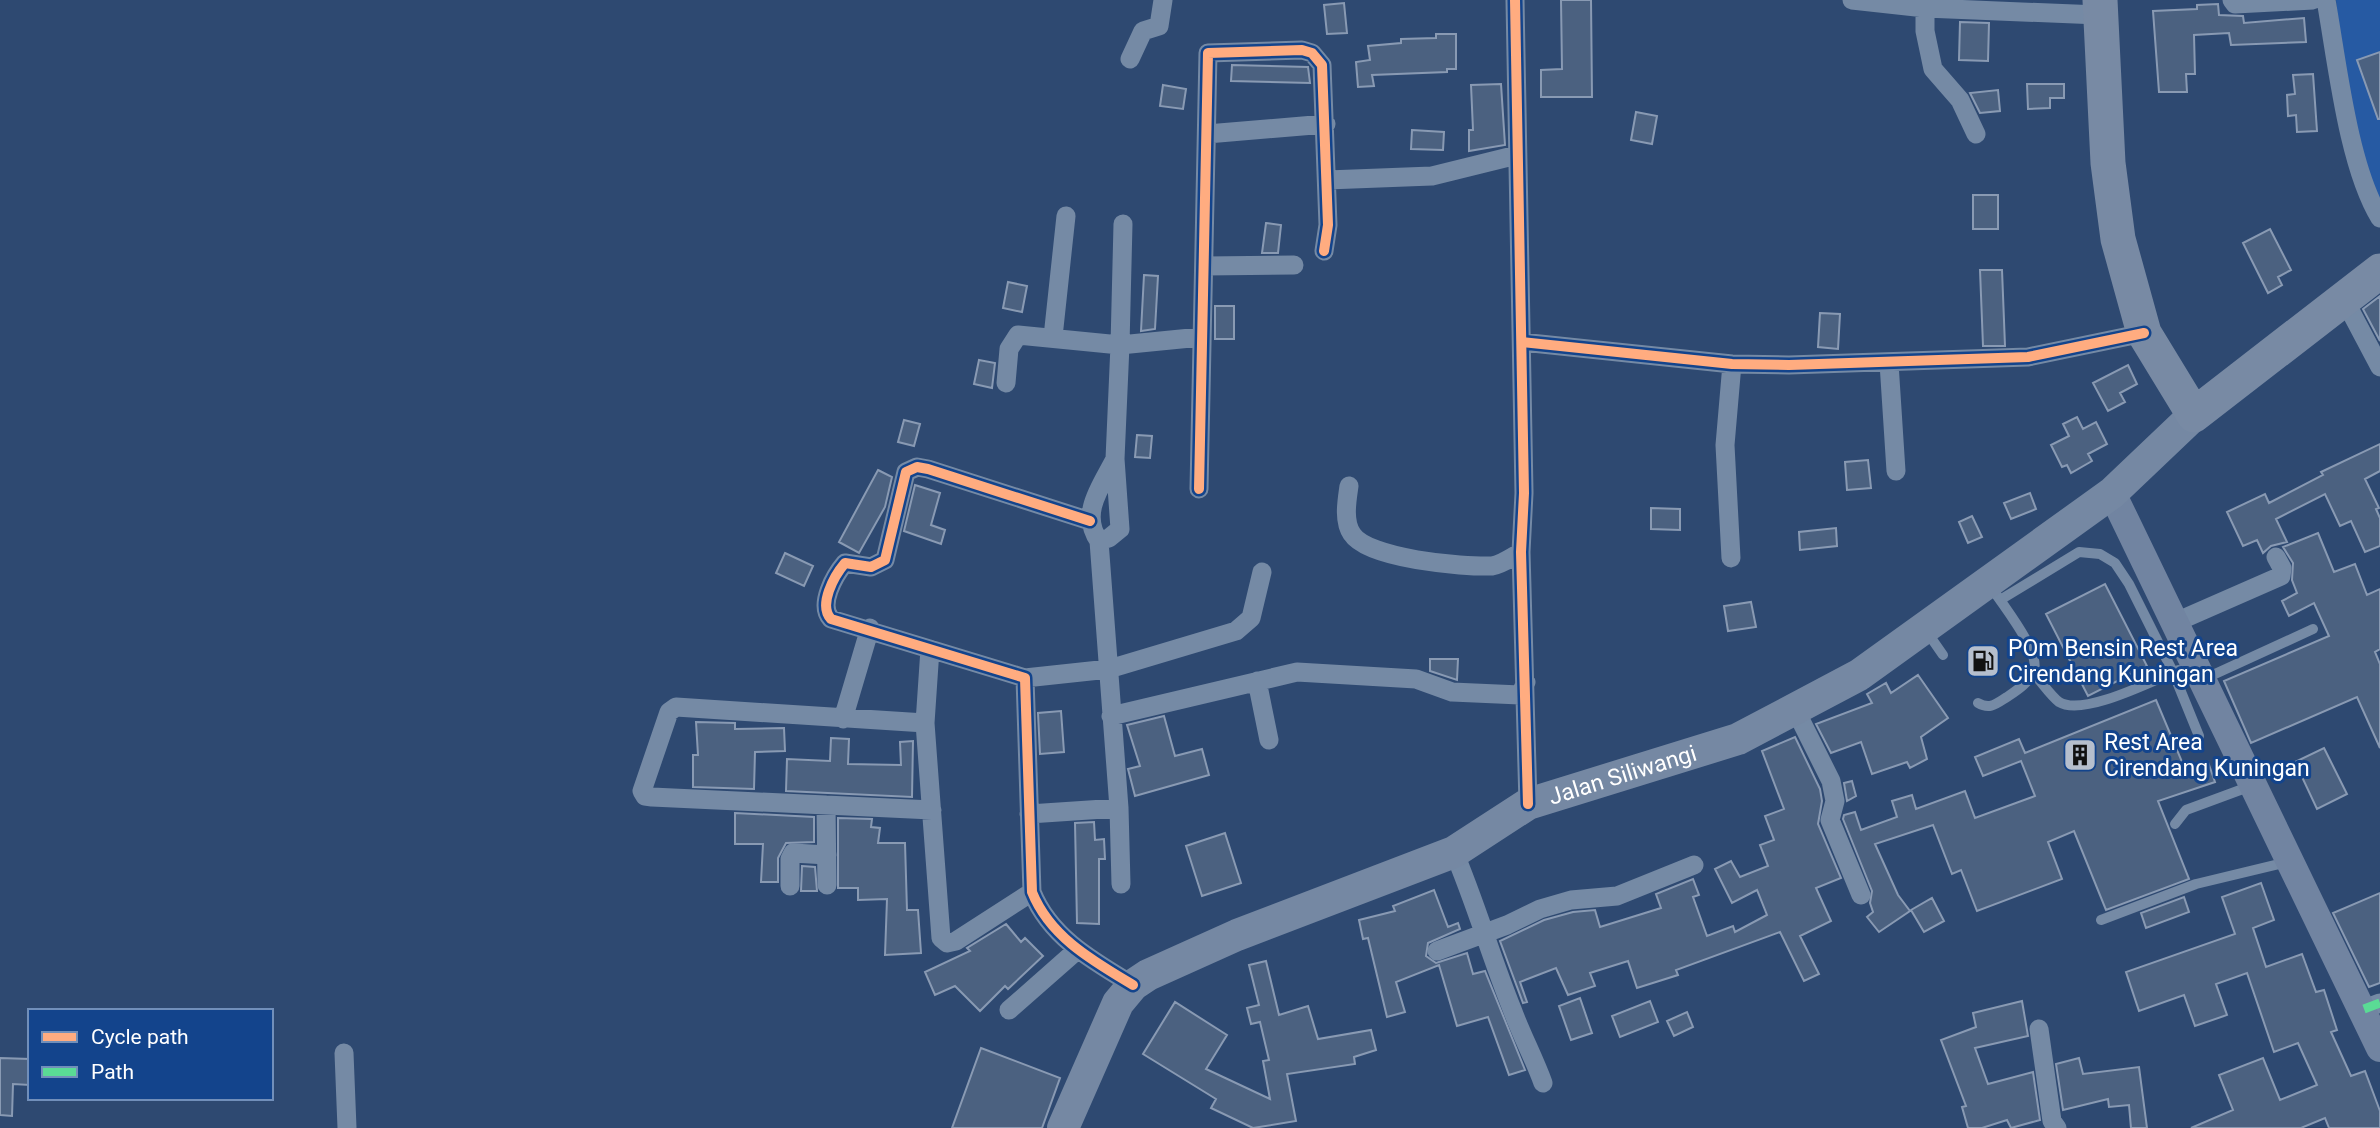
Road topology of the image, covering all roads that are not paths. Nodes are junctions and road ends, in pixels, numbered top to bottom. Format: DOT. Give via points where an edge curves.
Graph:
graph roads {
  1 [pos="1163,0"];
  2 [pos="1515,0"];
  3 [pos="1852,0"];
  4 [pos="2232,0"];
  5 [pos="2313,0"];
  6 [pos="2326,0"];
  7 [pos="1924,8"];
  8 [pos="2100,8"];
  9 [pos="1130,59"];
  10 [pos="1326,124"];
  11 [pos="1208,134"];
  12 [pos="1976,134"];
  13 [pos="1517,155"];
  14 [pos="1327,180"];
  15 [pos="1066,216"];
  16 [pos="2380,218"];
  17 [pos="1123,224"];
  18 [pos="1324,251"];
  19 [pos="1205,265"];
  20 [pos="1294,265"];
  21 [pos="2380,271"];
  22 [pos="2344,299"];
  23 [pos="2144,333"];
  24 [pos="1053,337"];
  25 [pos="1201,337"];
  26 [pos="1522,342"];
  27 [pos="1120,345"];
  28 [pos="1889,363"];
  29 [pos="1732,364"];
  30 [pos="2380,367"];
  31 [pos="1006,383"];
  32 [pos="2194,415"];
  33 [pos="1115,459"];
  34 [pos="1896,471"];
  35 [pos="1349,486"];
  36 [pos="1199,489"];
  37 [pos="2112,493"];
  38 [pos="1090,521"];
  39 [pos="1099,541"];
  40 [pos="1521,552"];
  41 [pos="2276,557"];
  42 [pos="1731,558"];
  43 [pos="1262,572"];
  44 [pos="1994,591"];
  45 [pos="2176,622"];
  46 [pos="870,628"];
  47 [pos="1925,628"];
  48 [pos="2313,629"];
  49 [pos="930,649"];
  50 [pos="1943,655"];
  51 [pos="1109,669"];
  52 [pos="2191,671"];
  53 [pos="2033,673"];
  54 [pos="1025,678"];
  55 [pos="1257,681"];
  56 [pos="1526,682"];
  57 [pos="1978,703"];
  58 [pos="1795,709"];
  59 [pos="1111,716"];
  60 [pos="843,719"];
  61 [pos="925,723"];
  62 [pos="2199,736"];
  63 [pos="1269,740"];
  64 [pos="2251,786"];
  65 [pos="1528,804"];
  66 [pos="826,806"];
  67 [pos="1119,807"];
  68 [pos="932,810"];
  69 [pos="1029,814"];
  70 [pos="2175,824"];
  71 [pos="1454,852"];
  72 [pos="827,855"];
  73 [pos="2289,861"];
  74 [pos="1693,865"];
  75 [pos="1121,884"];
  76 [pos="827,885"];
  77 [pos="790,886"];
  78 [pos="1032,892"];
  79 [pos="1861,895"];
  80 [pos="2101,920"];
  81 [pos="1486,931"];
  82 [pos="1076,951"];
  83 [pos="1437,951"];
  84 [pos="1133,985"];
  85 [pos="2372,1006"];
  86 [pos="1009,1010"];
  87 [pos="2039,1029"];
  88 [pos="2380,1048"];
  89 [pos="344,1053"];
  90 [pos="1543,1083"];
  91 [pos="347,1128"];
  92 [pos="1063,1128"];
  93 [pos="2057,1128"];
  1 -- 9 [label="street" via="1159,26 1143,31"];
  2 -- 13 [label="street"];
  3 -- 7 [label="street"];
  4 -- 5 [label="street" via="2235,4"];
  6 -- 16 [label="street" via="2348,121 2367,193"];
  7 -- 8 [label="street"];
  7 -- 12 [label="street" via="1933,69 1960,100"];
  8 -- 23 [label="highway" via="2108,163 2118,239"];
  10 -- 11 [label="street"];
  10 -- 11 [label="street" via="1322,65 1312,53 1208,53"];
  10 -- 14 [label="street"];
  11 -- 19 [label="street"];
  13 -- 14 [label="street" via="1432,176"];
  13 -- 26 [label="street"];
  14 -- 18 [label="street"];
  15 -- 24 [label="street"];
  17 -- 27 [label="street"];
  19 -- 20 [label="street"];
  19 -- 25 [label="street"];
  21 -- 22 [label="highway"];
  22 -- 30 [label="street"];
  22 -- 32 [label="highway"];
  23 -- 28 [label="street" via="2028,357"];
  23 -- 32 [label="highway"];
  24 -- 27 [label="street"];
  24 -- 31 [label="street" via="1018,335 1012,341"];
  25 -- 27 [label="street"];
  25 -- 36 [label="street"];
  26 -- 29 [label="street"];
  26 -- 40 [label="street"];
  27 -- 33 [label="street"];
  28 -- 29 [label="street"];
  28 -- 34 [label="street"];
  29 -- 42 [label="street" via="1725,445"];
  32 -- 37 [label="main road, Jalan Siliwangi"];
  33 -- 38 [label="street" via="1091,509"];
  33 -- 39 [label="street" via="1120,530"];
  35 -- 40 [label="street" via="1346,515 1350,532 1373,549 1425,560 1495,566"];
  37 -- 44 [label="main road, Jalan Siliwangi"];
  37 -- 45 [label="main road"];
  38 -- 39 [label="street"];
  38 -- 46 [label="street" via="928,469 912,468 906,472 885,560 871,567 845,563 824,604 831,618"];
  39 -- 51 [label="street"];
  40 -- 56 [label="street"];
  41 -- 45 [label="street" via="2281,576"];
  43 -- 51 [label="street" via="1256,606 1245,626"];
  44 -- 47 [label="main road, Jalan Siliwangi"];
  44 -- 52 [label="lane" via="2080,552 2100,554 2115,563"];
  44 -- 53 [label="lane" via="2034,654"];
  45 -- 52 [label="main road"];
  46 -- 49 [label="street"];
  46 -- 60 [label="street"];
  47 -- 50 [label="lane"];
  47 -- 58 [label="main road, Jalan Siliwangi" via="1859,675"];
  48 -- 52 [label="lane"];
  49 -- 54 [label="street"];
  49 -- 61 [label="street"];
  51 -- 54 [label="street"];
  51 -- 59 [label="street"];
  52 -- 53 [label="lane" via="2077,705 2060,702"];
  52 -- 62 [label="lane"];
  52 -- 64 [label="main road"];
  53 -- 57 [label="lane" via="1993,706"];
  54 -- 69 [label="street"];
  55 -- 56 [label="street" via="1297,672 1416,679 1452,692 1520,695"];
  55 -- 59 [label="street"];
  55 -- 63 [label="street"];
  56 -- 65 [label="street"];
  58 -- 65 [label="main road, Jalan Siliwangi" via="1738,739"];
  58 -- 79 [label="street" via="1831,781 1835,801 1830,820"];
  59 -- 67 [label="street"];
  60 -- 61 [label="street"];
  60 -- 66 [label="street" via="676,707 669,712 642,791 652,797"];
  61 -- 68 [label="street"];
  64 -- 70 [label="lane" via="2186,810"];
  64 -- 73 [label="main road"];
  65 -- 71 [label="main road, Jalan Siliwangi"];
  66 -- 68 [label="street"];
  66 -- 72 [label="street"];
  67 -- 69 [label="street"];
  67 -- 75 [label="street"];
  68 -- 78 [label="street" via="941,938 947,943"];
  69 -- 78 [label="street"];
  71 -- 81 [label="street"];
  71 -- 84 [label="main road, Jalan Siliwangi" via="1237,935"];
  72 -- 76 [label="street"];
  72 -- 77 [label="street" via="793,853"];
  73 -- 80 [label="lane" via="2196,884"];
  73 -- 85 [label="main road"];
  74 -- 81 [label="street" via="1617,896 1571,900"];
  78 -- 82 [label="street" via="1037,905"];
  81 -- 83 [label="street"];
  81 -- 90 [label="street"];
  82 -- 84 [label="street"];
  82 -- 86 [label="street"];
  84 -- 92 [label="main road, Jalan Siliwangi" via="1118,1003"];
  85 -- 88 [label="main road"];
  87 -- 93 [label="street" via="2052,1121"];
  89 -- 91 [label="street"];
}
